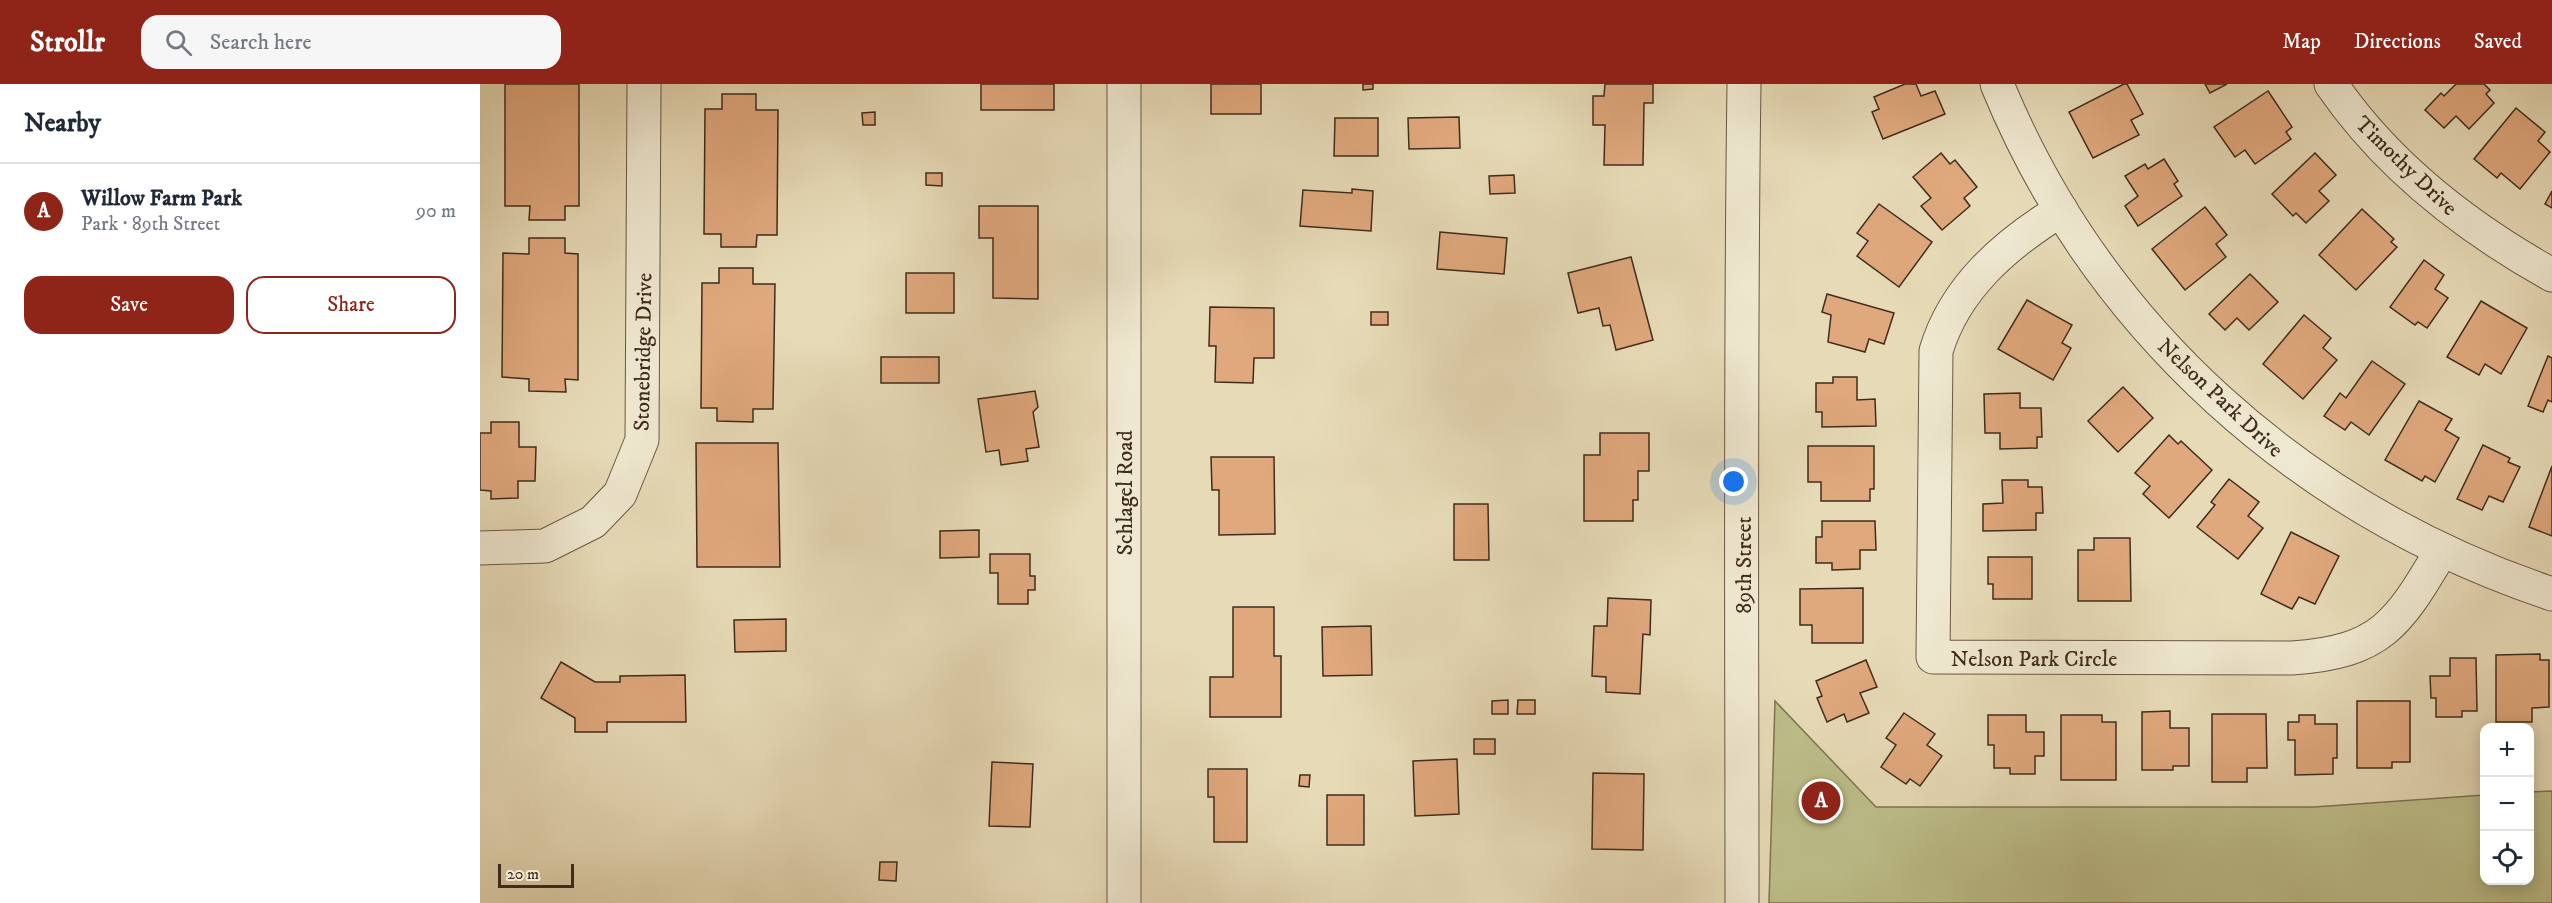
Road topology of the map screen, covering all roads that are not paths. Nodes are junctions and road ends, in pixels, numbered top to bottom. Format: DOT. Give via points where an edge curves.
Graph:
graph roads {
  1 [pos="644,84"];
  2 [pos="1124,84"];
  3 [pos="1744,84"];
  4 [pos="1997,84"];
  5 [pos="2331,84"];
  6 [pos="2061,210"];
  7 [pos="2552,275"];
  8 [pos="480,548"];
  9 [pos="2442,550"];
  10 [pos="2552,594"];
  11 [pos="1124,903"];
  12 [pos="1742,903"];
  1 -- 8 [label="street, Stonebridge Drive" via="642,440 620,494 593,522 545,546"];
  2 -- 11 [label="street, Schlagel Road"];
  3 -- 12 [label="street, 89th Street" via="1740,387"];
  4 -- 6 [label="street, Nelson Park Drive"];
  5 -- 7 [label="street, Timothy Drive" via="2368,131 2423,188 2476,230"];
  6 -- 9 [label="street, Nelson Park Drive" via="2130,308 2209,392 2304,470 2376,516"];
  6 -- 9 [label="street, Nelson Park Circle" via="2019,236 1985,268 1947,325 1936,351 1934,657 2292,658 2330,654 2368,640 2390,625 2408,607"];
  9 -- 10 [label="street, Nelson Park Drive"];
}
